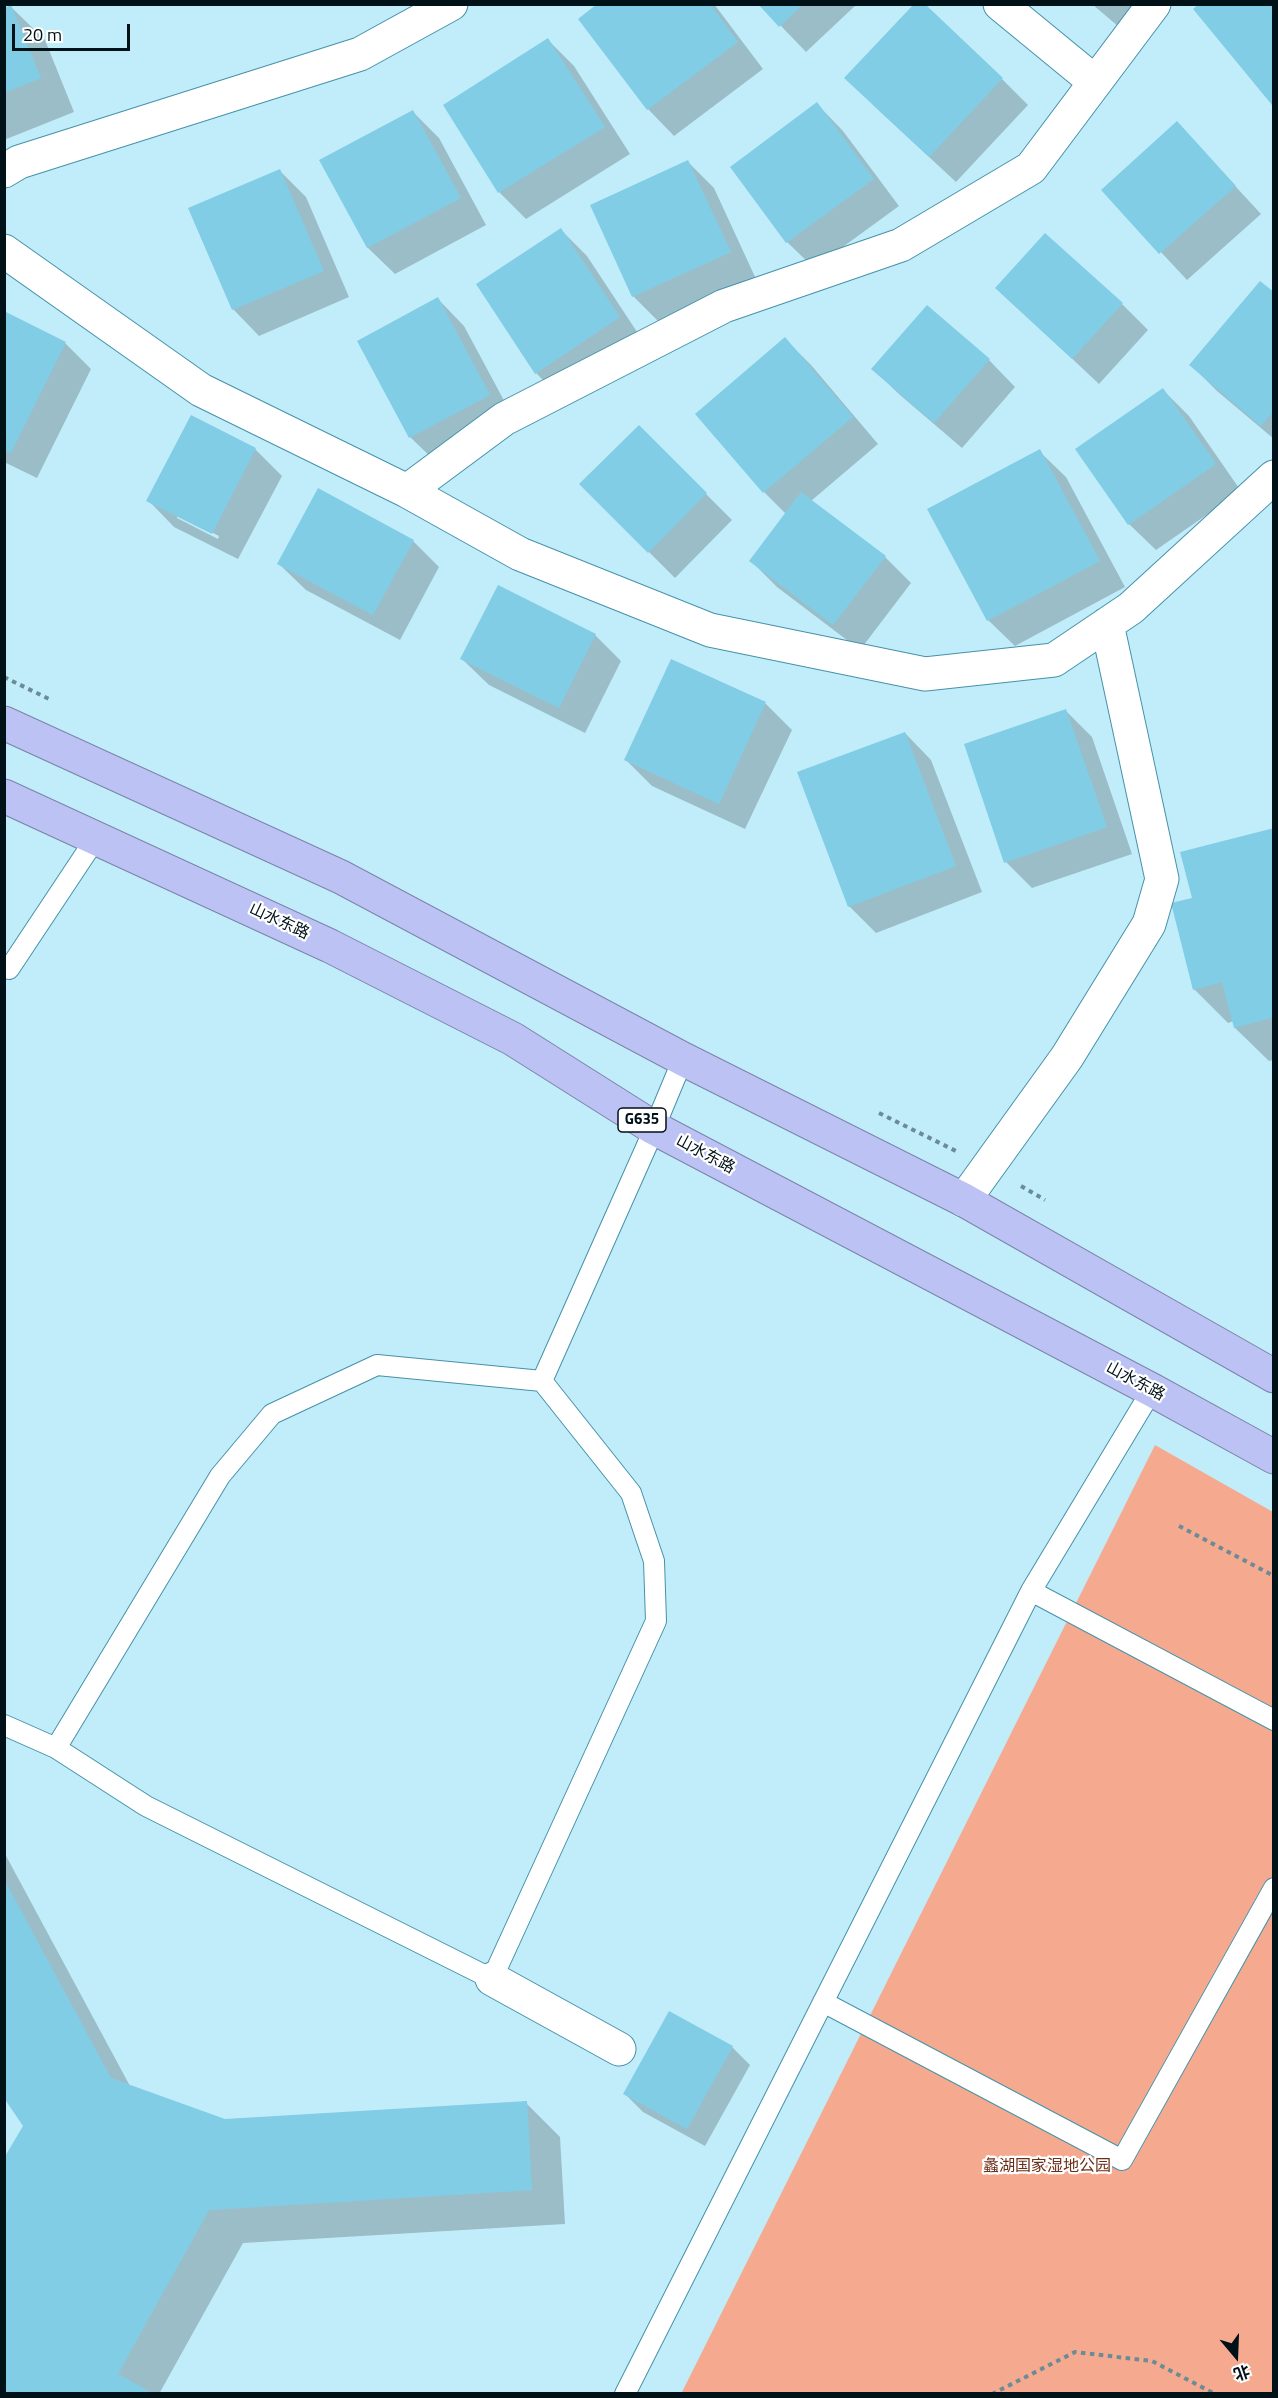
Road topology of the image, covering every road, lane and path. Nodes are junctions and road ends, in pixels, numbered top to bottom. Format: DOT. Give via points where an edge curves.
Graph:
graph roads {
  1 [pos="451,4"];
  2 [pos="1000,4"];
  3 [pos="1154,4"];
  4 [pos="1095,82"];
  5 [pos="4,171"];
  6 [pos="4,251"];
  7 [pos="1274,477"];
  8 [pos="407,490"];
  9 [pos="1107,624"];
  10 [pos="4,723"];
  11 [pos="4,796"];
  12 [pos="96,838"];
  13 [pos="4,968"];
  14 [pos="682,1059"];
  15 [pos="654,1128"];
  16 [pos="964,1200"];
  17 [pos="1274,1376"];
  18 [pos="542,1381"];
  19 [pos="1152,1390"];
  20 [pos="1274,1458"];
  21 [pos="1179,1526"];
  22 [pos="1274,1576"];
  23 [pos="1031,1590"];
  24 [pos="1274,1720"];
  25 [pos="4,1725"];
  26 [pos="56,1748"];
  27 [pos="1274,1888"];
  28 [pos="492,1979"];
  29 [pos="823,2002"];
  30 [pos="619,2049"];
  31 [pos="625,2394"];
  32 [pos="992,2394"];
  33 [pos="1215,2394"];
  1 -- 5 [label="street" via="360,54 30,158"];
  2 -- 4 [label="street"];
  3 -- 4 [label="street"];
  4 -- 8 [label="street" via="1031,168 901,245 724,306 504,419"];
  6 -- 8 [label="street" via="201,390"];
  7 -- 9 [label="street" via="1131,608"];
  8 -- 9 [label="street" via="520,554 710,630 925,674 1053,660"];
  9 -- 16 [label="street" via="1162,879 1149,924 1079,1038"];
  10 -- 14 [label="highway" via="341,877"];
  11 -- 12 [label="highway, 山水东路 / G635"];
  12 -- 13 [label="lane" via="9,969"];
  12 -- 15 [label="highway, 山水东路 / G635" via="330,946 513,1039"];
  14 -- 15 [label="lane"];
  14 -- 16 [label="highway"];
  15 -- 18 [label="lane"];
  15 -- 19 [label="highway, 山水东路 / G635"];
  16 -- 17 [label="highway"];
  18 -- 26 [label="lane" via="377,1365 272,1414 220,1476"];
  18 -- 28 [label="lane" via="631,1493 654,1561 656,1621"];
  19 -- 20 [label="highway, 山水东路 / G635"];
  19 -- 23 [label="lane"];
  21 -- 22 [label="path"];
  23 -- 24 [label="lane"];
  23 -- 29 [label="lane"];
  25 -- 26 [label="lane"];
  26 -- 28 [label="lane" via="146,1806"];
  27 -- 29 [label="lane" via="1122,2160"];
  28 -- 30 [label="street"];
  29 -- 31 [label="lane"];
  32 -- 33 [label="path" via="1075,2352 1152,2361"];
}
